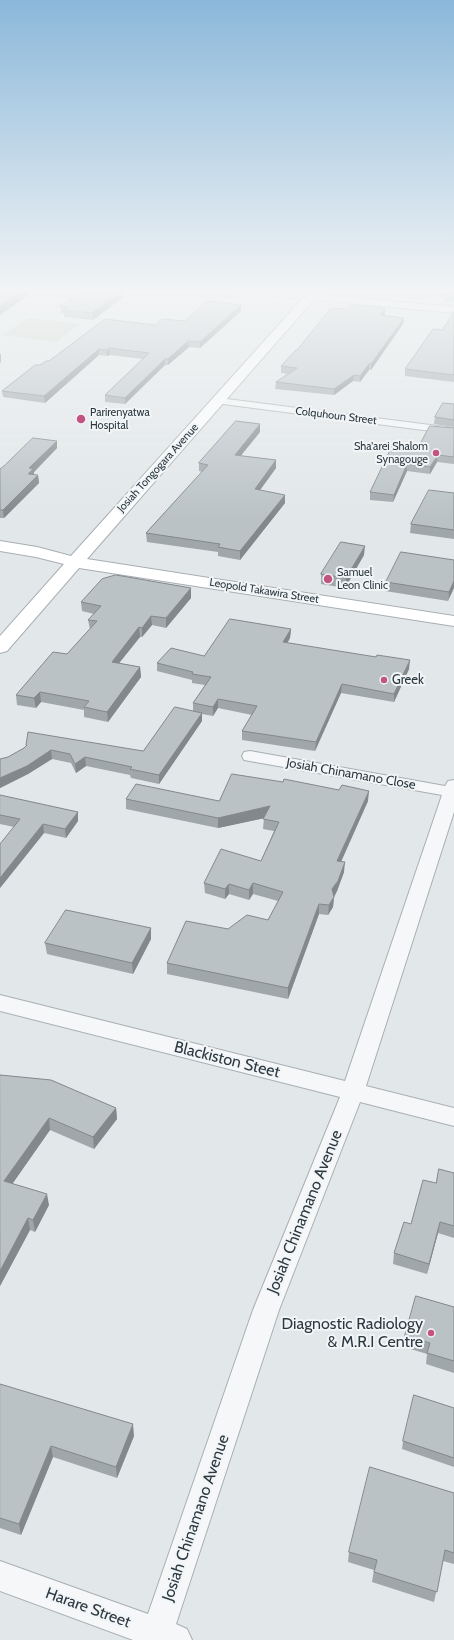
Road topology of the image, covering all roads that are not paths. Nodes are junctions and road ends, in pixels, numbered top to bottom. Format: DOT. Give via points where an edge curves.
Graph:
graph roads {
  1 [pos="249,366"];
  2 [pos="218,401"];
  3 [pos="454,431"];
  4 [pos="0,546"];
  5 [pos="0,556"];
  6 [pos="74,562"];
  7 [pos="454,621"];
  8 [pos="0,647"];
  9 [pos="250,756"];
  10 [pos="453,788"];
  11 [pos="0,1004"];
  12 [pos="353,1092"];
  13 [pos="454,1117"];
  14 [pos="0,1576"];
  15 [pos="163,1638"];
  1 -- 2 [label="main road, Josiah Tongogara Avenue"];
  2 -- 3 [label="street, Colquhoun Street"];
  2 -- 6 [label="main road, Josiah Tongogara Avenue"];
  4 -- 6 [label="main road"];
  5 -- 6 [label="main road" via="28,561"];
  6 -- 7 [label="main road, Leopold Takawira Street"];
  6 -- 8 [label="main road, Josiah Tongogara Avenue"];
  9 -- 10 [label="street, Josiah Chinamano Close"];
  10 -- 12 [label="street, Josiah Chinamano Avenue"];
  11 -- 12 [label="street, Blackiston Steet"];
  12 -- 13 [label="street, Blackiston Steet"];
  12 -- 15 [label="street, Josiah Chinamano Avenue" via="266,1310"];
  14 -- 15 [label="street, Harare Street"];
}
